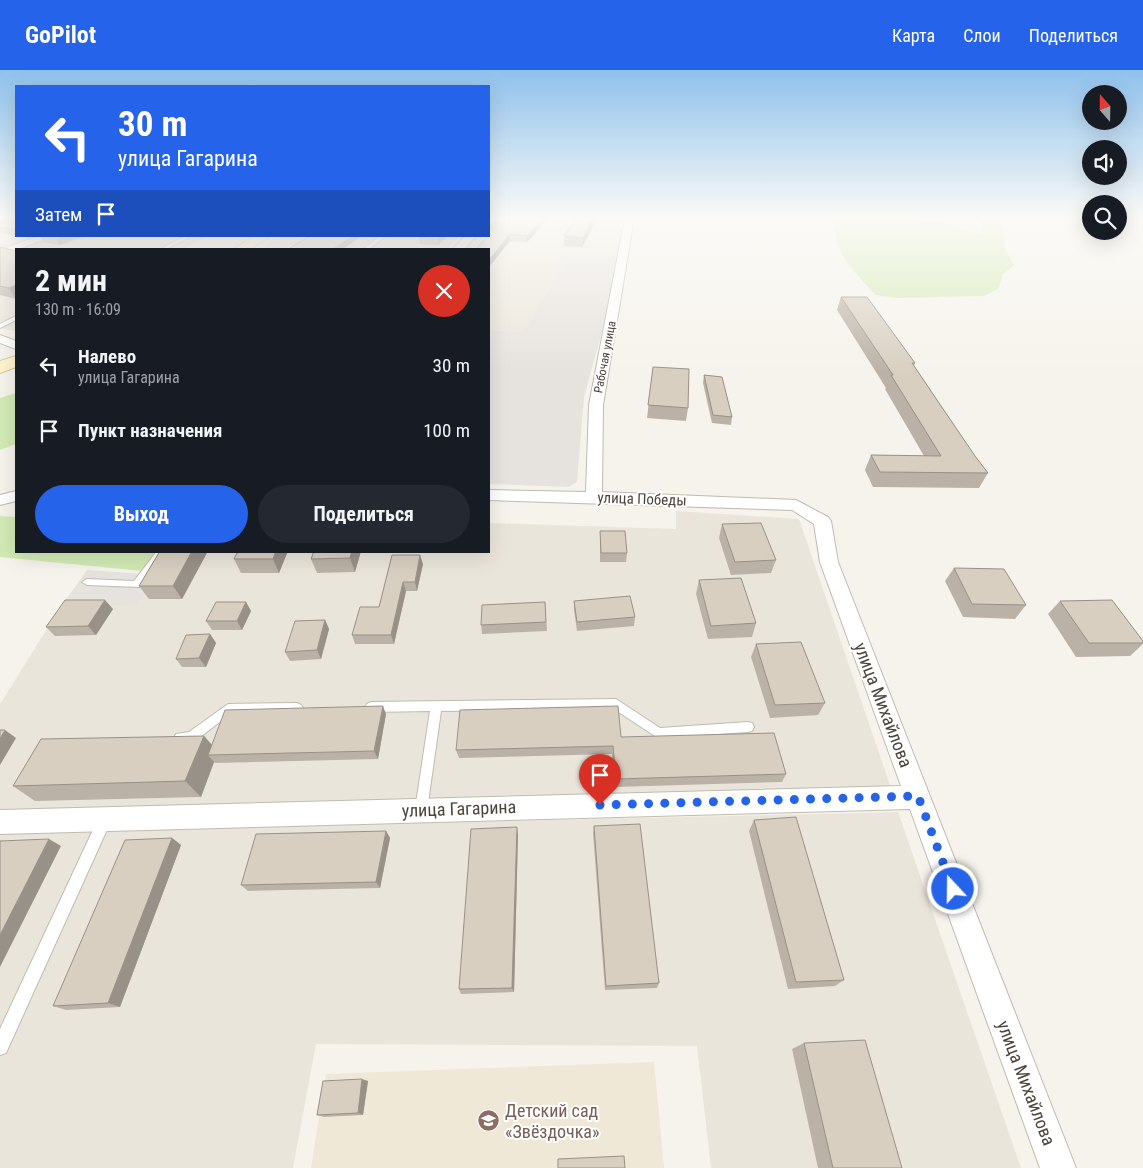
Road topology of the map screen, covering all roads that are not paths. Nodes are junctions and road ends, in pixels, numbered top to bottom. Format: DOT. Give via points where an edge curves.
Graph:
graph roads {
  1 [pos="621,269"];
  2 [pos="15,318"];
  3 [pos="0,326"];
  4 [pos="0,340"];
  5 [pos="15,345"];
  6 [pos="15,361"];
  7 [pos="0,368"];
  8 [pos="490,495"];
  9 [pos="15,496"];
  10 [pos="594,497"];
  11 [pos="0,500"];
  12 [pos="796,505"];
  13 [pos="161,553"];
  14 [pos="87,582"];
  15 [pos="436,706"];
  16 [pos="307,708"];
  17 [pos="357,708"];
  18 [pos="748,727"];
  19 [pos="172,739"];
  20 [pos="918,796"];
  21 [pos="422,810"];
  22 [pos="105,819"];
  23 [pos="0,822"];
  24 [pos="0,1047"];
  25 [pos="1058,1168"];
  1 -- 10 [label="street, Рабочая улица" via="596,405"];
  2 -- 3 [label="lane"];
  4 -- 5 [label="street"];
  6 -- 7 [label="main road"];
  8 -- 10 [label="street, улица Победы"];
  9 -- 11 [label="street"];
  10 -- 12 [label="street, улица Победы"];
  12 -- 20 [label="street, улица Михайлова" via="822,520 829,562"];
  13 -- 14 [label="lane" via="137,585"];
  15 -- 17 [label="lane"];
  15 -- 18 [label="lane" via="616,704 658,733"];
  15 -- 21 [label="lane"];
  16 -- 19 [label="lane" via="228,710 191,737"];
  20 -- 21 [label="street, улица Гагарина"];
  20 -- 25 [label="street, улица Михайлова"];
  21 -- 22 [label="street, улица Гагарина"];
  22 -- 23 [label="street, улица Гагарина"];
  22 -- 24 [label="lane"];
}
